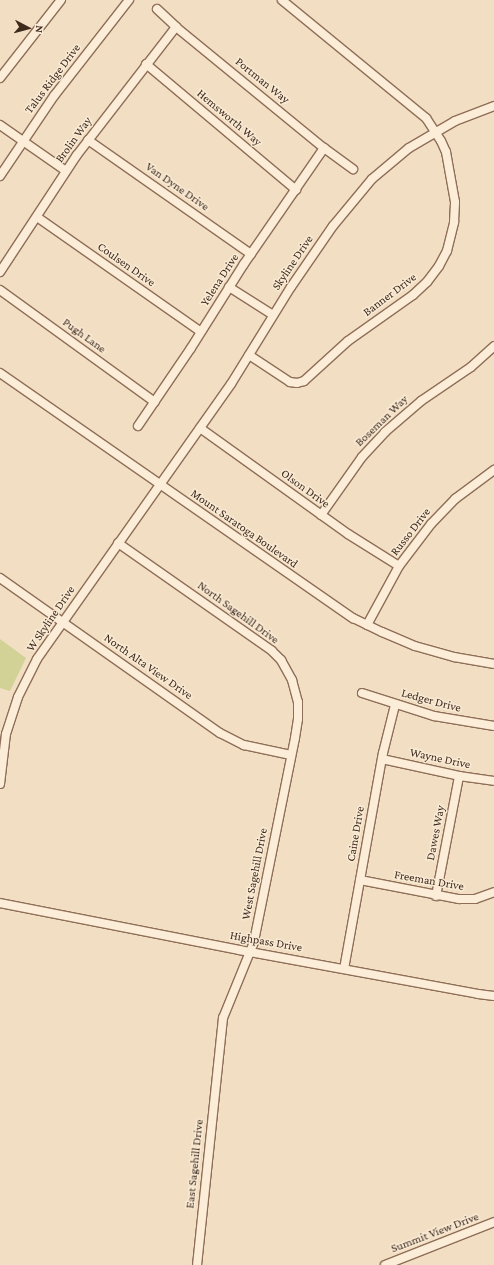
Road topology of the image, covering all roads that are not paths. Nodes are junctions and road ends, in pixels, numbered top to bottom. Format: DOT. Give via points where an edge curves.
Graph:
graph roads {
  1 [pos="61,0"];
  2 [pos="129,0"];
  3 [pos="282,0"];
  4 [pos="157,9"];
  5 [pos="176,27"];
  6 [pos="146,64"];
  7 [pos="0,78"];
  8 [pos="494,106"];
  9 [pos="0,125"];
  10 [pos="435,131"];
  11 [pos="88,140"];
  12 [pos="22,141"];
  13 [pos="324,148"];
  14 [pos="353,169"];
  15 [pos="66,171"];
  16 [pos="0,176"];
  17 [pos="296,190"];
  18 [pos="37,217"];
  19 [pos="251,254"];
  20 [pos="0,272"];
  21 [pos="229,287"];
  22 [pos="0,290"];
  23 [pos="273,315"];
  24 [pos="201,332"];
  25 [pos="494,346"];
  26 [pos="250,355"];
  27 [pos="0,373"];
  28 [pos="155,402"];
  29 [pos="138,426"];
  30 [pos="200,428"];
  31 [pos="494,470"];
  32 [pos="160,484"];
  33 [pos="321,515"];
  34 [pos="118,543"];
  35 [pos="399,566"];
  36 [pos="0,578"];
  37 [pos="63,622"];
  38 [pos="367,625"];
  39 [pos="494,664"];
  40 [pos="362,693"];
  41 [pos="395,705"];
  42 [pos="494,726"];
  43 [pos="291,755"];
  44 [pos="382,759"];
  45 [pos="459,776"];
  46 [pos="494,781"];
  47 [pos="0,784"];
  48 [pos="360,880"];
  49 [pos="494,892"];
  50 [pos="436,896"];
  51 [pos="0,903"];
  52 [pos="251,952"];
  53 [pos="344,969"];
  54 [pos="494,996"];
  55 [pos="217,1065"];
  56 [pos="494,1222"];
  57 [pos="197,1265"];
  58 [pos="385,1265"];
  1 -- 7 [label="street"];
  2 -- 12 [label="street, Talus Ridge Drive"];
  3 -- 10 [label="street, Banner Drive" via="421,113"];
  4 -- 5 [label="street, Portman Way"];
  5 -- 6 [label="street, Brolin Way"];
  5 -- 13 [label="street, Portman Way"];
  6 -- 11 [label="street, Brolin Way"];
  6 -- 17 [label="street, Hemsworth Way"];
  8 -- 10 [label="street, Skyline Drive"];
  9 -- 12 [label="street"];
  10 -- 23 [label="street, Skyline Drive" via="396,158 361,191 333,226"];
  10 -- 26 [label="street, Banner Drive" via="448,159 455,212 453,232 447,251 430,278 413,295 348,341 301,383 287,381"];
  11 -- 15 [label="street, Brolin Way"];
  11 -- 19 [label="street, Van Dyne Drive"];
  12 -- 15 [label="street"];
  12 -- 16 [label="street, Talus Ridge Drive"];
  13 -- 14 [label="street, Portman Way"];
  13 -- 17 [label="street, Yelena Drive"];
  15 -- 18 [label="street, Brolin Way"];
  17 -- 19 [label="street, Yelena Drive"];
  18 -- 20 [label="street, Brolin Way"];
  18 -- 24 [label="street, Coulsen Drive"];
  19 -- 21 [label="street, Yelena Drive"];
  21 -- 23 [label="street"];
  21 -- 24 [label="street, Yelena Drive"];
  22 -- 28 [label="street, Pugh Lane"];
  23 -- 26 [label="street, Skyline Drive"];
  24 -- 28 [label="street, Yelena Drive"];
  25 -- 33 [label="street, Boseman Way" via="471,367 421,400 385,432 362,457"];
  26 -- 30 [label="street, Skyline Drive"];
  27 -- 32 [label="street, Mount Saratoga Boulevard"];
  28 -- 29 [label="street, Yelena Drive"];
  30 -- 32 [label="street, Skyline Drive"];
  30 -- 33 [label="street, Olson Drive"];
  31 -- 35 [label="street, Russo Drive" via="469,487 442,511"];
  32 -- 34 [label="street, W Skyline Drive"];
  32 -- 38 [label="street, Mount Saratoga Boulevard" via="339,609"];
  33 -- 35 [label="street, Olson Drive"];
  34 -- 37 [label="street, W Skyline Drive"];
  34 -- 43 [label="street, North Sagehill Drive" via="280,660 292,680 298,702 298,719"];
  35 -- 38 [label="street, Russo Drive"];
  36 -- 37 [label="street, North Alta View Drive"];
  37 -- 43 [label="street, North Alta View Drive" via="220,733 244,745"];
  37 -- 47 [label="street, W Skyline Drive" via="37,659 18,697 6,734"];
  38 -- 39 [label="street, Mount Saratoga Boulevard" via="435,652"];
  40 -- 41 [label="street, Ledger Drive"];
  41 -- 42 [label="street, Ledger Drive" via="451,720"];
  41 -- 44 [label="street, Caine Drive"];
  43 -- 52 [label="street, West Sagehill Drive"];
  44 -- 45 [label="street, Wayne Drive"];
  44 -- 48 [label="street, Caine Drive"];
  45 -- 46 [label="street, Wayne Drive"];
  45 -- 50 [label="street, Dawes Way"];
  48 -- 50 [label="street, Freeman Drive"];
  48 -- 53 [label="street, Caine Drive"];
  49 -- 50 [label="street, Freeman Drive" via="467,900"];
  51 -- 52 [label="street, Highpass Drive"];
  52 -- 53 [label="street, Highpass Drive"];
  52 -- 55 [label="street, West Sagehill Drive" via="223,1018"];
  53 -- 54 [label="street, Highpass Drive"];
  55 -- 57 [label="street, East Sagehill Drive"];
  56 -- 58 [label="street, Summit View Drive"];
}
